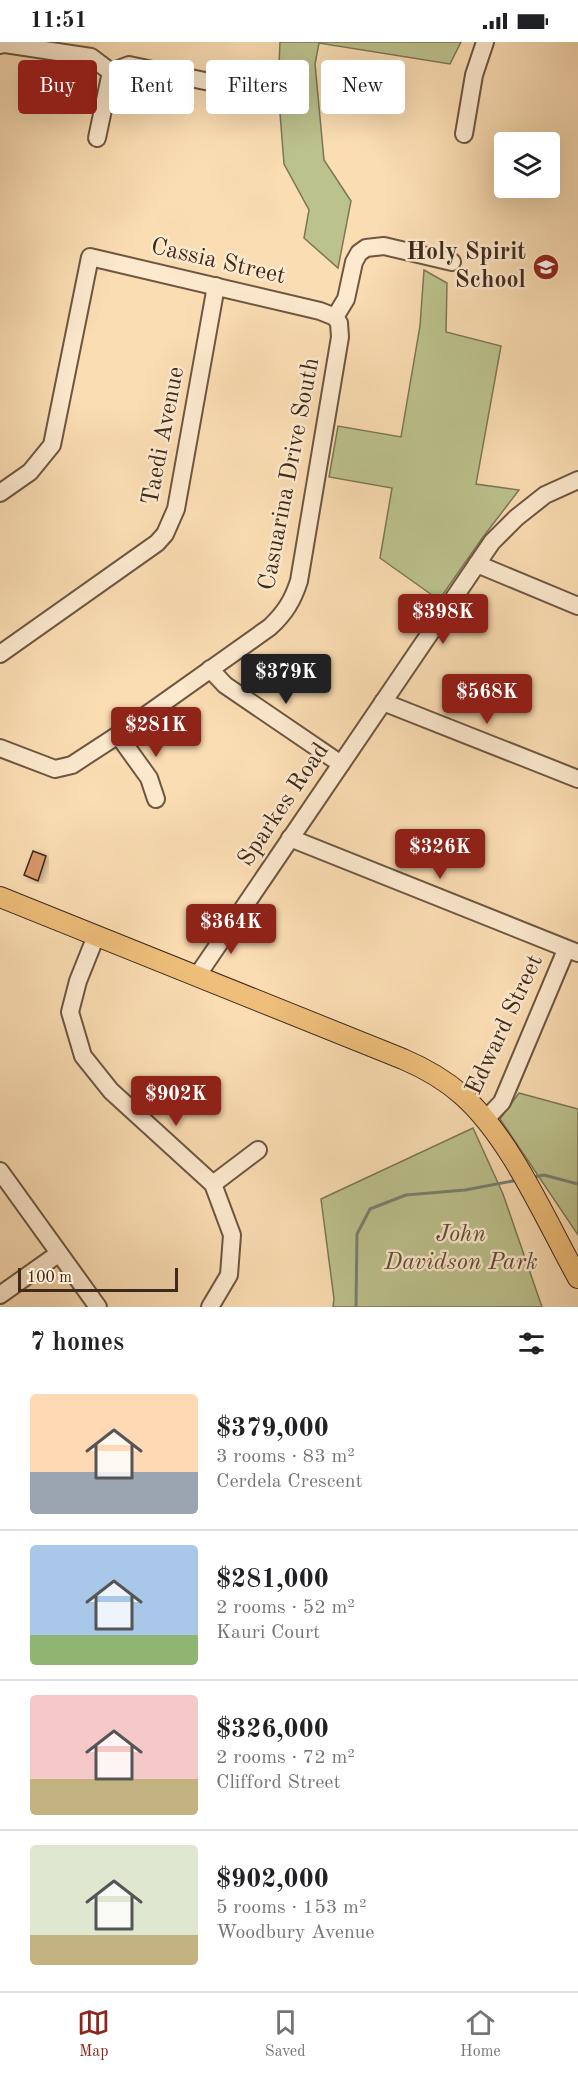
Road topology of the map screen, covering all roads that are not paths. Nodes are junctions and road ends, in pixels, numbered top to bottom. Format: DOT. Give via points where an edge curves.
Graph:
graph roads {
  1 [pos="485,42"];
  2 [pos="0,45"];
  3 [pos="109,70"];
  4 [pos="109,81"];
  5 [pos="464,135"];
  6 [pos="97,138"];
  7 [pos="452,261"];
  8 [pos="216,286"];
  9 [pos="334,317"];
  10 [pos="578,480"];
  11 [pos="0,493"];
  12 [pos="477,564"];
  13 [pos="578,606"];
  14 [pos="0,654"];
  15 [pos="210,669"];
  16 [pos="383,702"];
  17 [pos="118,735"];
  18 [pos="0,748"];
  19 [pos="341,764"];
  20 [pos="578,779"];
  21 [pos="156,799"];
  22 [pos="290,838"];
  23 [pos="0,897"];
  24 [pos="96,936"];
  25 [pos="572,951"];
  26 [pos="197,976"];
  27 [pos="486,1119"];
  28 [pos="258,1150"];
  29 [pos="0,1171"];
  30 [pos="213,1184"];
  31 [pos="58,1254"];
  32 [pos="578,1278"];
  33 [pos="0,1295"];
  34 [pos="98,1307"];
  35 [pos="210,1307"];
  1 -- 5 [label="street" via="474,75"];
  2 -- 3 [label="street" via="91,57"];
  4 -- 6 [label="street"];
  7 -- 9 [label="street" via="384,246 366,248 358,253 346,299"];
  8 -- 9 [label="street, Cassia Street"];
  8 -- 11 [label="street, Cassia Street" via="90,257 52,445 30,472"];
  8 -- 14 [label="street, Taedi Avenue" via="176,509 165,534"];
  9 -- 15 [label="street, Casuarina Drive South" via="339,323 340,337 295,595 270,627"];
  10 -- 12 [label="street, Sparkes Road" via="526,508 492,542"];
  12 -- 13 [label="street"];
  12 -- 16 [label="street, Sparkes Road"];
  15 -- 17 [label="street, Casuarina Drive South"];
  15 -- 19 [label="street" via="225,685"];
  16 -- 19 [label="street, Sparkes Road"];
  16 -- 20 [label="street"];
  17 -- 18 [label="street, Casuarina Drive South" via="72,765 55,769"];
  17 -- 21 [label="street" via="149,778"];
  19 -- 22 [label="street, Sparkes Road"];
  22 -- 25 [label="street"];
  22 -- 26 [label="street, Sparkes Road"];
  23 -- 24 [label="main road"];
  24 -- 26 [label="main road"];
  24 -- 30 [label="street" via="70,1012 82,1056 111,1091"];
  25 -- 27 [label="street, Edward Street" via="502,1102"];
  26 -- 27 [label="main road" via="422,1067 463,1095"];
  27 -- 32 [label="main road" via="514,1161"];
  28 -- 30 [label="street"];
  29 -- 31 [label="street"];
  30 -- 35 [label="street" via="232,1234 229,1275"];
  31 -- 33 [label="street"];
  31 -- 34 [label="street"];
}
